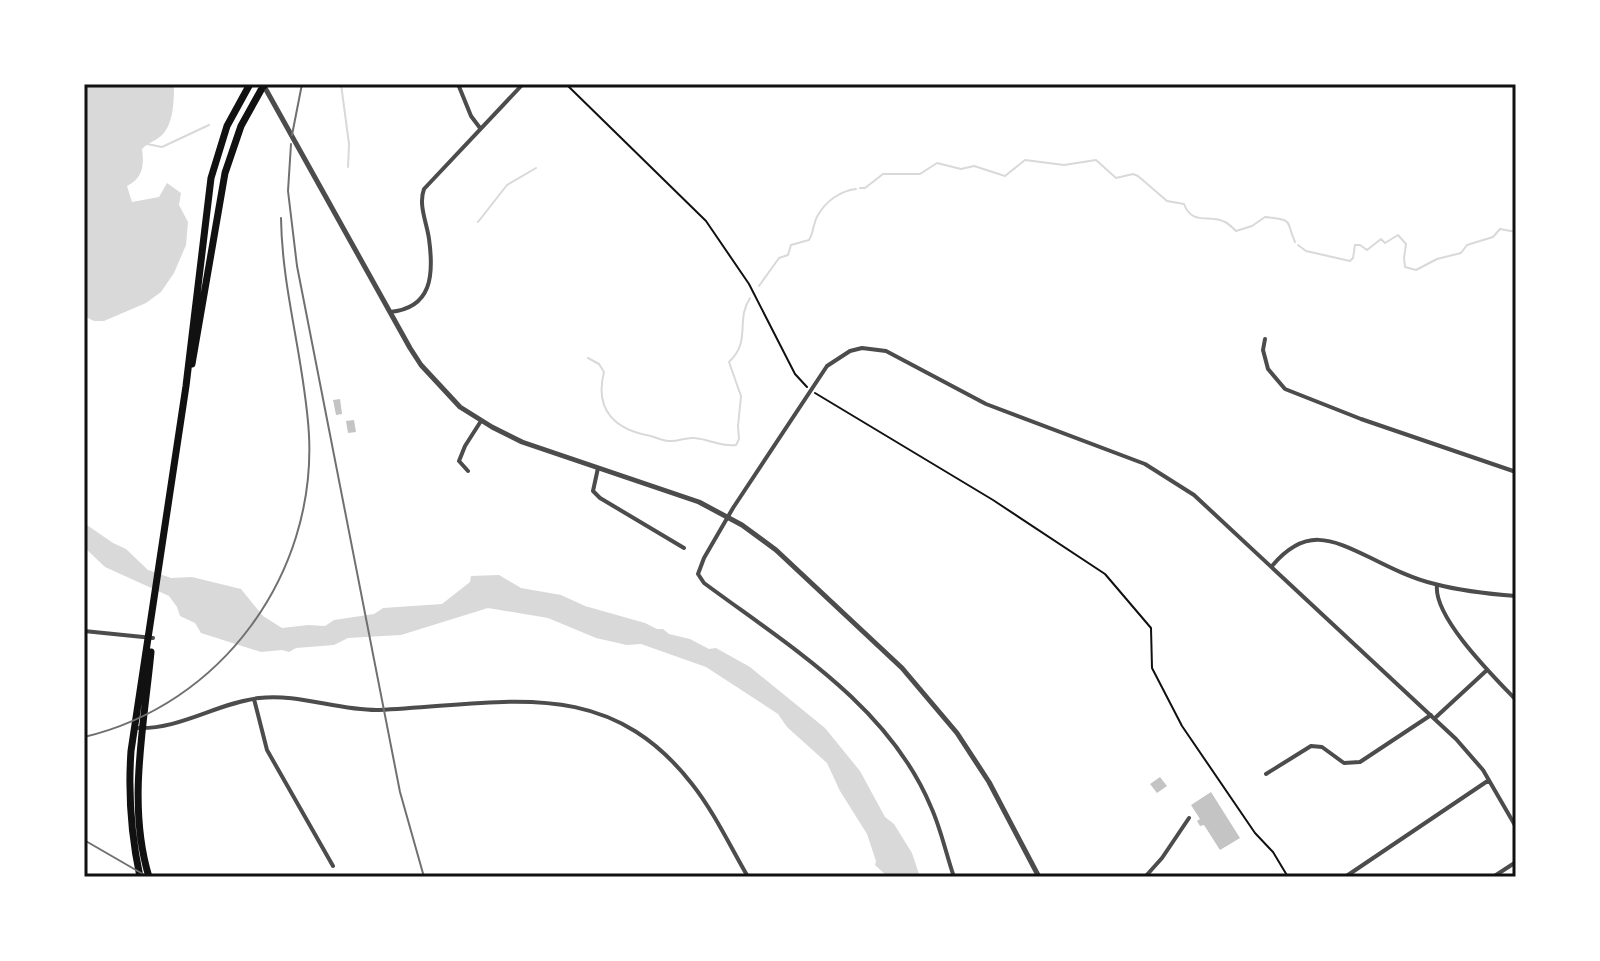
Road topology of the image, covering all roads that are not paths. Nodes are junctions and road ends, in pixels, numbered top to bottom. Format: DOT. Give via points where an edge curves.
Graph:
graph roads {
  1 [pos="250,84"];
  2 [pos="458,84"];
  3 [pos="523,84"];
  4 [pos="263,86"];
  5 [pos="481,129"];
  6 [pos="389,312"];
  7 [pos="1265,339"];
  8 [pos="186,386"];
  9 [pos="481,421"];
  10 [pos="598,468"];
  11 [pos="468,471"];
  12 [pos="1516,472"];
  13 [pos="728,517"];
  14 [pos="684,548"];
  15 [pos="1272,566"];
  16 [pos="1437,585"];
  17 [pos="1516,596"];
  18 [pos="84,631"];
  19 [pos="151,638"];
  20 [pos="1487,670"];
  21 [pos="254,699"];
  22 [pos="1516,700"];
  23 [pos="1433,716"];
  24 [pos="140,728"];
  25 [pos="1266,774"];
  26 [pos="1489,779"];
  27 [pos="1189,818"];
  28 [pos="1516,827"];
  29 [pos="1516,862"];
  30 [pos="333,866"];
  31 [pos="140,877"];
  32 [pos="149,877"];
  33 [pos="748,877"];
  34 [pos="954,877"];
  35 [pos="1039,877"];
  36 [pos="1145,877"];
  37 [pos="1345,877"];
  38 [pos="1493,877"];
  1 -- 8 [label="main road" via="227,126 211,178"];
  2 -- 5 [label="street"];
  3 -- 5 [label="street"];
  4 -- 6 [label="street"];
  4 -- 8 [label="main road" via="241,126 225,173"];
  5 -- 6 [label="street" via="424,189 421,204 431,261 428,288 418,304"];
  6 -- 9 [label="street" via="421,365 460,407"];
  7 -- 12 [label="street" via="1268,369 1285,389"];
  8 -- 19 [label="main road"];
  9 -- 10 [label="street" via="522,442"];
  9 -- 11 [label="street" via="459,461"];
  10 -- 13 [label="street"];
  10 -- 14 [label="street" via="593,491 600,498"];
  13 -- 15 [label="street" via="827,366 862,348 886,351 986,404 1145,464 1194,495"];
  13 -- 34 [label="street" via="699,578 829,677 876,720 931,807"];
  13 -- 35 [label="street" via="792,564 939,710 989,782"];
  15 -- 16 [label="street" via="1292,547 1324,539"];
  15 -- 23 [label="street"];
  16 -- 17 [label="street"];
  16 -- 20 [label="street" via="1439,604"];
  18 -- 19 [label="street"];
  19 -- 24 [label="main road"];
  20 -- 22 [label="street"];
  20 -- 23 [label="street"];
  21 -- 24 [label="street" via="178,723"];
  21 -- 30 [label="street" via="267,750"];
  21 -- 33 [label="street" via="284,698 361,710 531,700 605,715 653,743 678,767"];
  23 -- 25 [label="street" via="1360,762 1344,763 1322,747 1311,746"];
  23 -- 26 [label="street"];
  24 -- 31 [label="main road" via="131,751 129,794"];
  24 -- 32 [label="main road" via="138,808"];
  26 -- 28 [label="street"];
  26 -- 37 [label="street"];
  27 -- 36 [label="street"];
  29 -- 38 [label="street"];
}
